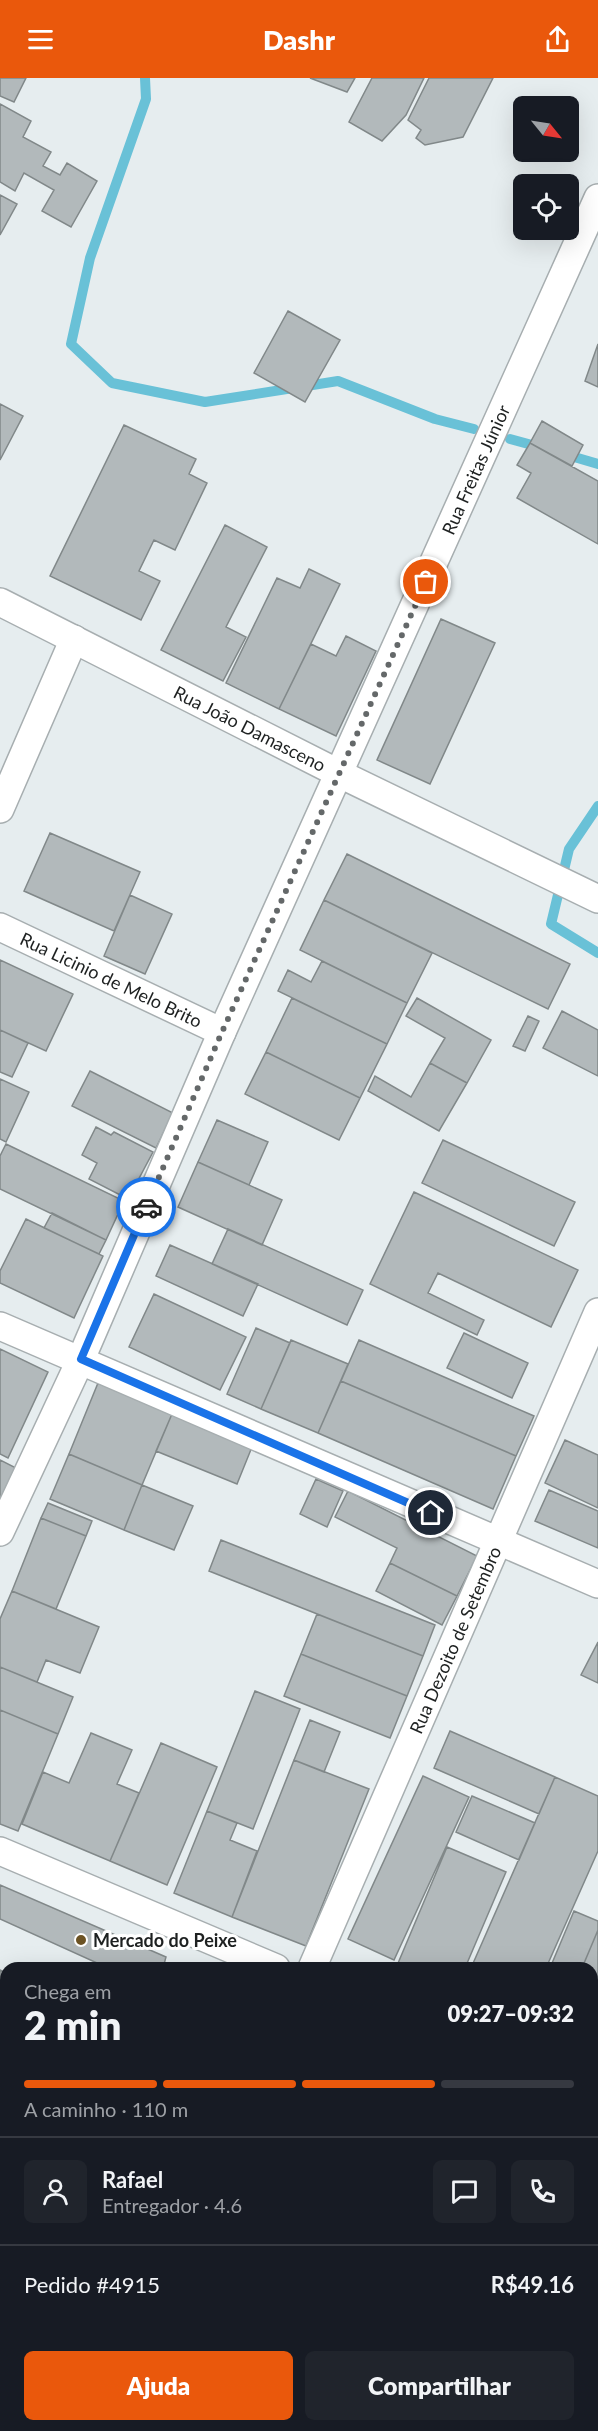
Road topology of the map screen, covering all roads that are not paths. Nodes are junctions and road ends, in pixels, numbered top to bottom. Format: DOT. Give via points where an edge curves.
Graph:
graph roads {
  1 [pos="598,198"];
  2 [pos="0,602"];
  3 [pos="74,639"];
  4 [pos="340,774"];
  5 [pos="0,809"];
  6 [pos="598,899"];
  7 [pos="0,927"];
  8 [pos="222,1032"];
  9 [pos="598,1312"];
  10 [pos="0,1326"];
  11 [pos="81,1359"];
  12 [pos="0,1532"];
  13 [pos="497,1542"];
  14 [pos="598,1584"];
  15 [pos="0,1851"];
  16 [pos="262,1962"];
  17 [pos="315,1962"];
  1 -- 4 [label="street, Rua Freitas Júnior"];
  2 -- 3 [label="street, Rua João Damasceno"];
  3 -- 4 [label="street, Rua João Damasceno"];
  3 -- 5 [label="street"];
  4 -- 6 [label="street, Rua João Damasceno"];
  4 -- 8 [label="street, Rua Freitas Júnior"];
  7 -- 8 [label="street, Rua Licinio de Melo Brito"];
  8 -- 11 [label="street, Rua Freitas Júnior"];
  9 -- 13 [label="street, Rua Dezoito de Setembro"];
  10 -- 11 [label="street"];
  11 -- 12 [label="street, Rua Freitas Júnior"];
  11 -- 13 [label="street"];
  13 -- 14 [label="street"];
  13 -- 17 [label="street, Rua Dezoito de Setembro"];
  15 -- 16 [label="street"];
}
